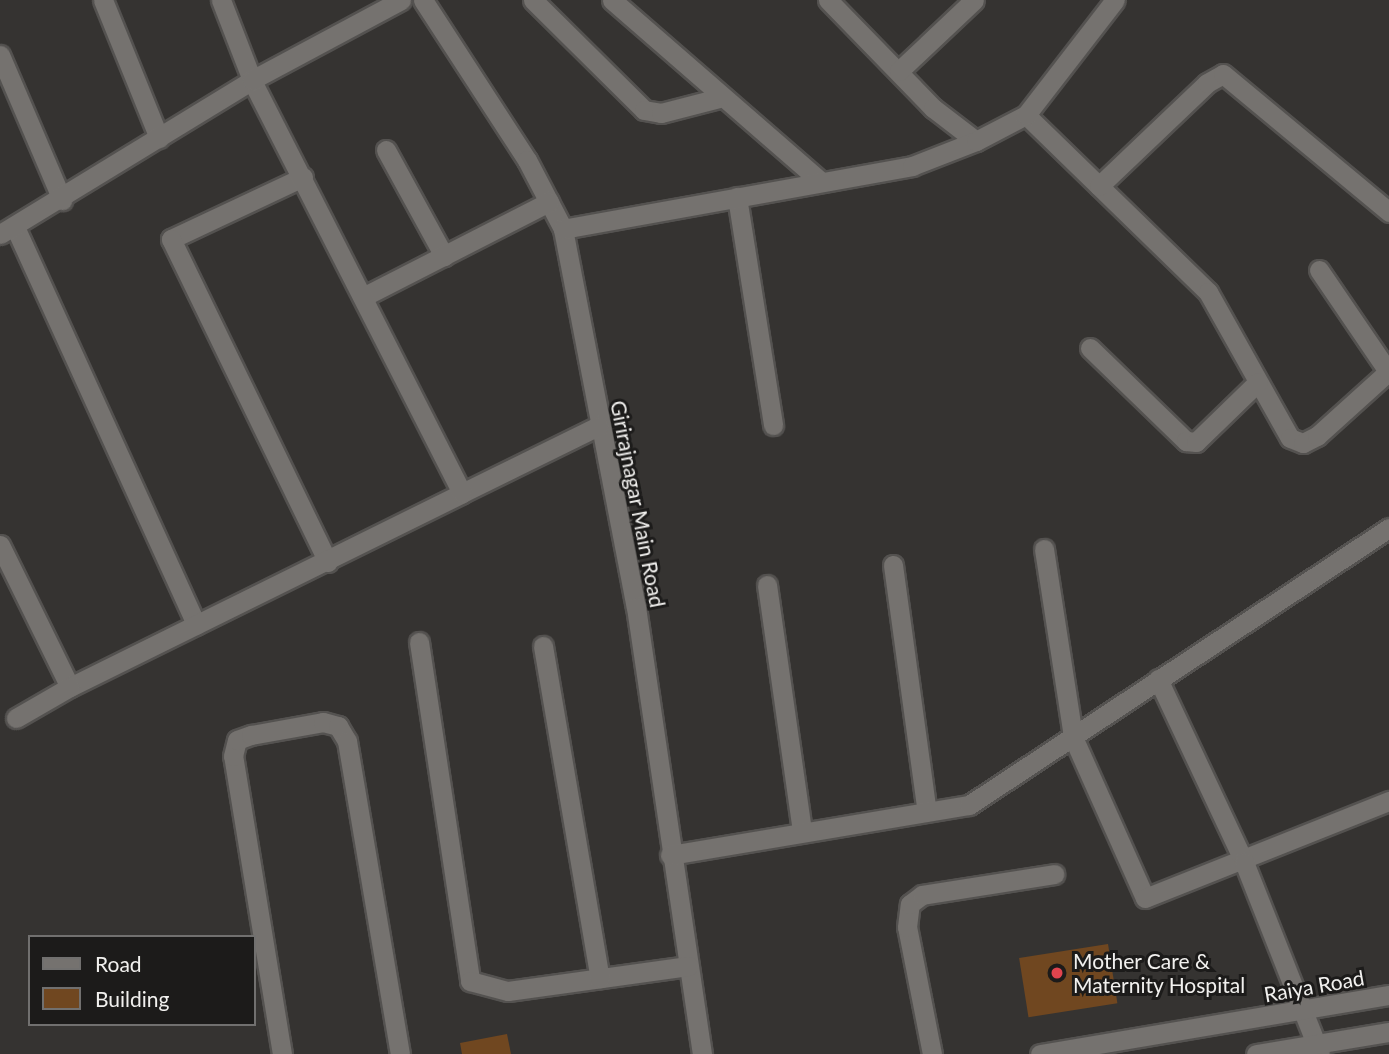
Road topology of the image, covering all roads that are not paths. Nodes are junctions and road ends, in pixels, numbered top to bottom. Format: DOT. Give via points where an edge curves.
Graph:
graph roads {
  1 [pos="103,0"];
  2 [pos="220,0"];
  3 [pos="401,0"];
  4 [pos="423,0"];
  5 [pos="533,0"];
  6 [pos="612,0"];
  7 [pos="828,0"];
  8 [pos="974,0"];
  9 [pos="1115,0"];
  10 [pos="377,7"];
  11 [pos="0,55"];
  12 [pos="900,71"];
  13 [pos="252,80"];
  14 [pos="719,98"];
  15 [pos="1026,116"];
  16 [pos="159,138"];
  17 [pos="976,141"];
  18 [pos="386,150"];
  19 [pos="303,177"];
  20 [pos="821,182"];
  21 [pos="1099,186"];
  22 [pos="737,197"];
  23 [pos="62,200"];
  24 [pos="549,202"];
  25 [pos="1389,212"];
  26 [pos="563,229"];
  27 [pos="7,230"];
  28 [pos="444,256"];
  29 [pos="1319,270"];
  30 [pos="363,297"];
  31 [pos="1090,348"];
  32 [pos="1389,371"];
  33 [pos="1258,382"];
  34 [pos="773,425"];
  35 [pos="598,426"];
  36 [pos="462,493"];
  37 [pos="1389,528"];
  38 [pos="0,545"];
  39 [pos="1044,549"];
  40 [pos="328,562"];
  41 [pos="893,565"];
  42 [pos="767,585"];
  43 [pos="196,625"];
  44 [pos="419,642"];
  45 [pos="544,646"];
  46 [pos="1158,680"];
  47 [pos="70,687"];
  48 [pos="16,718"];
  49 [pos="1073,737"];
  50 [pos="1389,802"];
  51 [pos="927,811"];
  52 [pos="802,832"];
  53 [pos="670,855"];
  54 [pos="1244,862"];
  55 [pos="1054,874"];
  56 [pos="688,966"];
  57 [pos="600,978"];
  58 [pos="1389,995"];
  59 [pos="1305,1011"];
  60 [pos="1389,1032"];
  61 [pos="1318,1050"];
  62 [pos="282,1054"];
  63 [pos="400,1054"];
  64 [pos="702,1054"];
  65 [pos="932,1054"];
  66 [pos="1040,1054"];
  67 [pos="1256,1054"];
  1 -- 16 [label="street"];
  2 -- 13 [label="street"];
  3 -- 10 [label="street"];
  4 -- 24 [label="street, Girirajnagar Main Road"];
  5 -- 14 [label="street" via="644,110 661,113"];
  6 -- 14 [label="street"];
  7 -- 12 [label="street"];
  8 -- 12 [label="street"];
  9 -- 15 [label="street"];
  10 -- 13 [label="street"];
  11 -- 23 [label="street"];
  12 -- 17 [label="street"];
  13 -- 16 [label="street"];
  13 -- 19 [label="street"];
  14 -- 20 [label="street"];
  15 -- 17 [label="street"];
  15 -- 21 [label="street"];
  16 -- 23 [label="street"];
  17 -- 20 [label="street" via="912,166"];
  18 -- 28 [label="street"];
  19 -- 30 [label="street"];
  19 -- 40 [label="street" via="171,240"];
  20 -- 22 [label="street"];
  21 -- 25 [label="street" via="1206,83 1223,74"];
  21 -- 33 [label="street" via="1208,292"];
  22 -- 26 [label="street"];
  22 -- 34 [label="street"];
  23 -- 27 [label="street"];
  24 -- 26 [label="street, Girirajnagar Main Road"];
  24 -- 28 [label="street"];
  26 -- 35 [label="street, Girirajnagar Main Road"];
  27 -- 43 [label="street"];
  28 -- 30 [label="street"];
  29 -- 32 [label="street"];
  30 -- 36 [label="street"];
  31 -- 33 [label="street" via="1186,441 1196,442"];
  32 -- 33 [label="street" via="1303,443 1290,438"];
  35 -- 36 [label="street"];
  35 -- 53 [label="street, Girirajnagar Main Road" via="636,607"];
  36 -- 40 [label="street"];
  37 -- 46 [label="street"];
  38 -- 47 [label="street"];
  39 -- 49 [label="street"];
  40 -- 43 [label="street"];
  41 -- 51 [label="street"];
  42 -- 52 [label="street"];
  43 -- 47 [label="street"];
  44 -- 57 [label="street" via="470,981 508,990"];
  45 -- 57 [label="street"];
  46 -- 49 [label="street"];
  46 -- 54 [label="street"];
  47 -- 48 [label="street"];
  49 -- 51 [label="street" via="969,805"];
  49 -- 54 [label="street" via="1145,898"];
  50 -- 54 [label="street"];
  51 -- 52 [label="street"];
  52 -- 53 [label="street"];
  53 -- 56 [label="street, Girirajnagar Main Road"];
  54 -- 59 [label="street"];
  55 -- 65 [label="street" via="922,895 911,904 907,927"];
  56 -- 57 [label="street"];
  56 -- 64 [label="street, Girirajnagar Main Road"];
  58 -- 59 [label="street, Raiya Road"];
  59 -- 61 [label="street"];
  59 -- 66 [label="street, Raiya Road"];
  60 -- 61 [label="street"];
  61 -- 67 [label="street"];
  62 -- 63 [label="street" via="233,755 237,740 323,722 338,726 347,741"];
}
